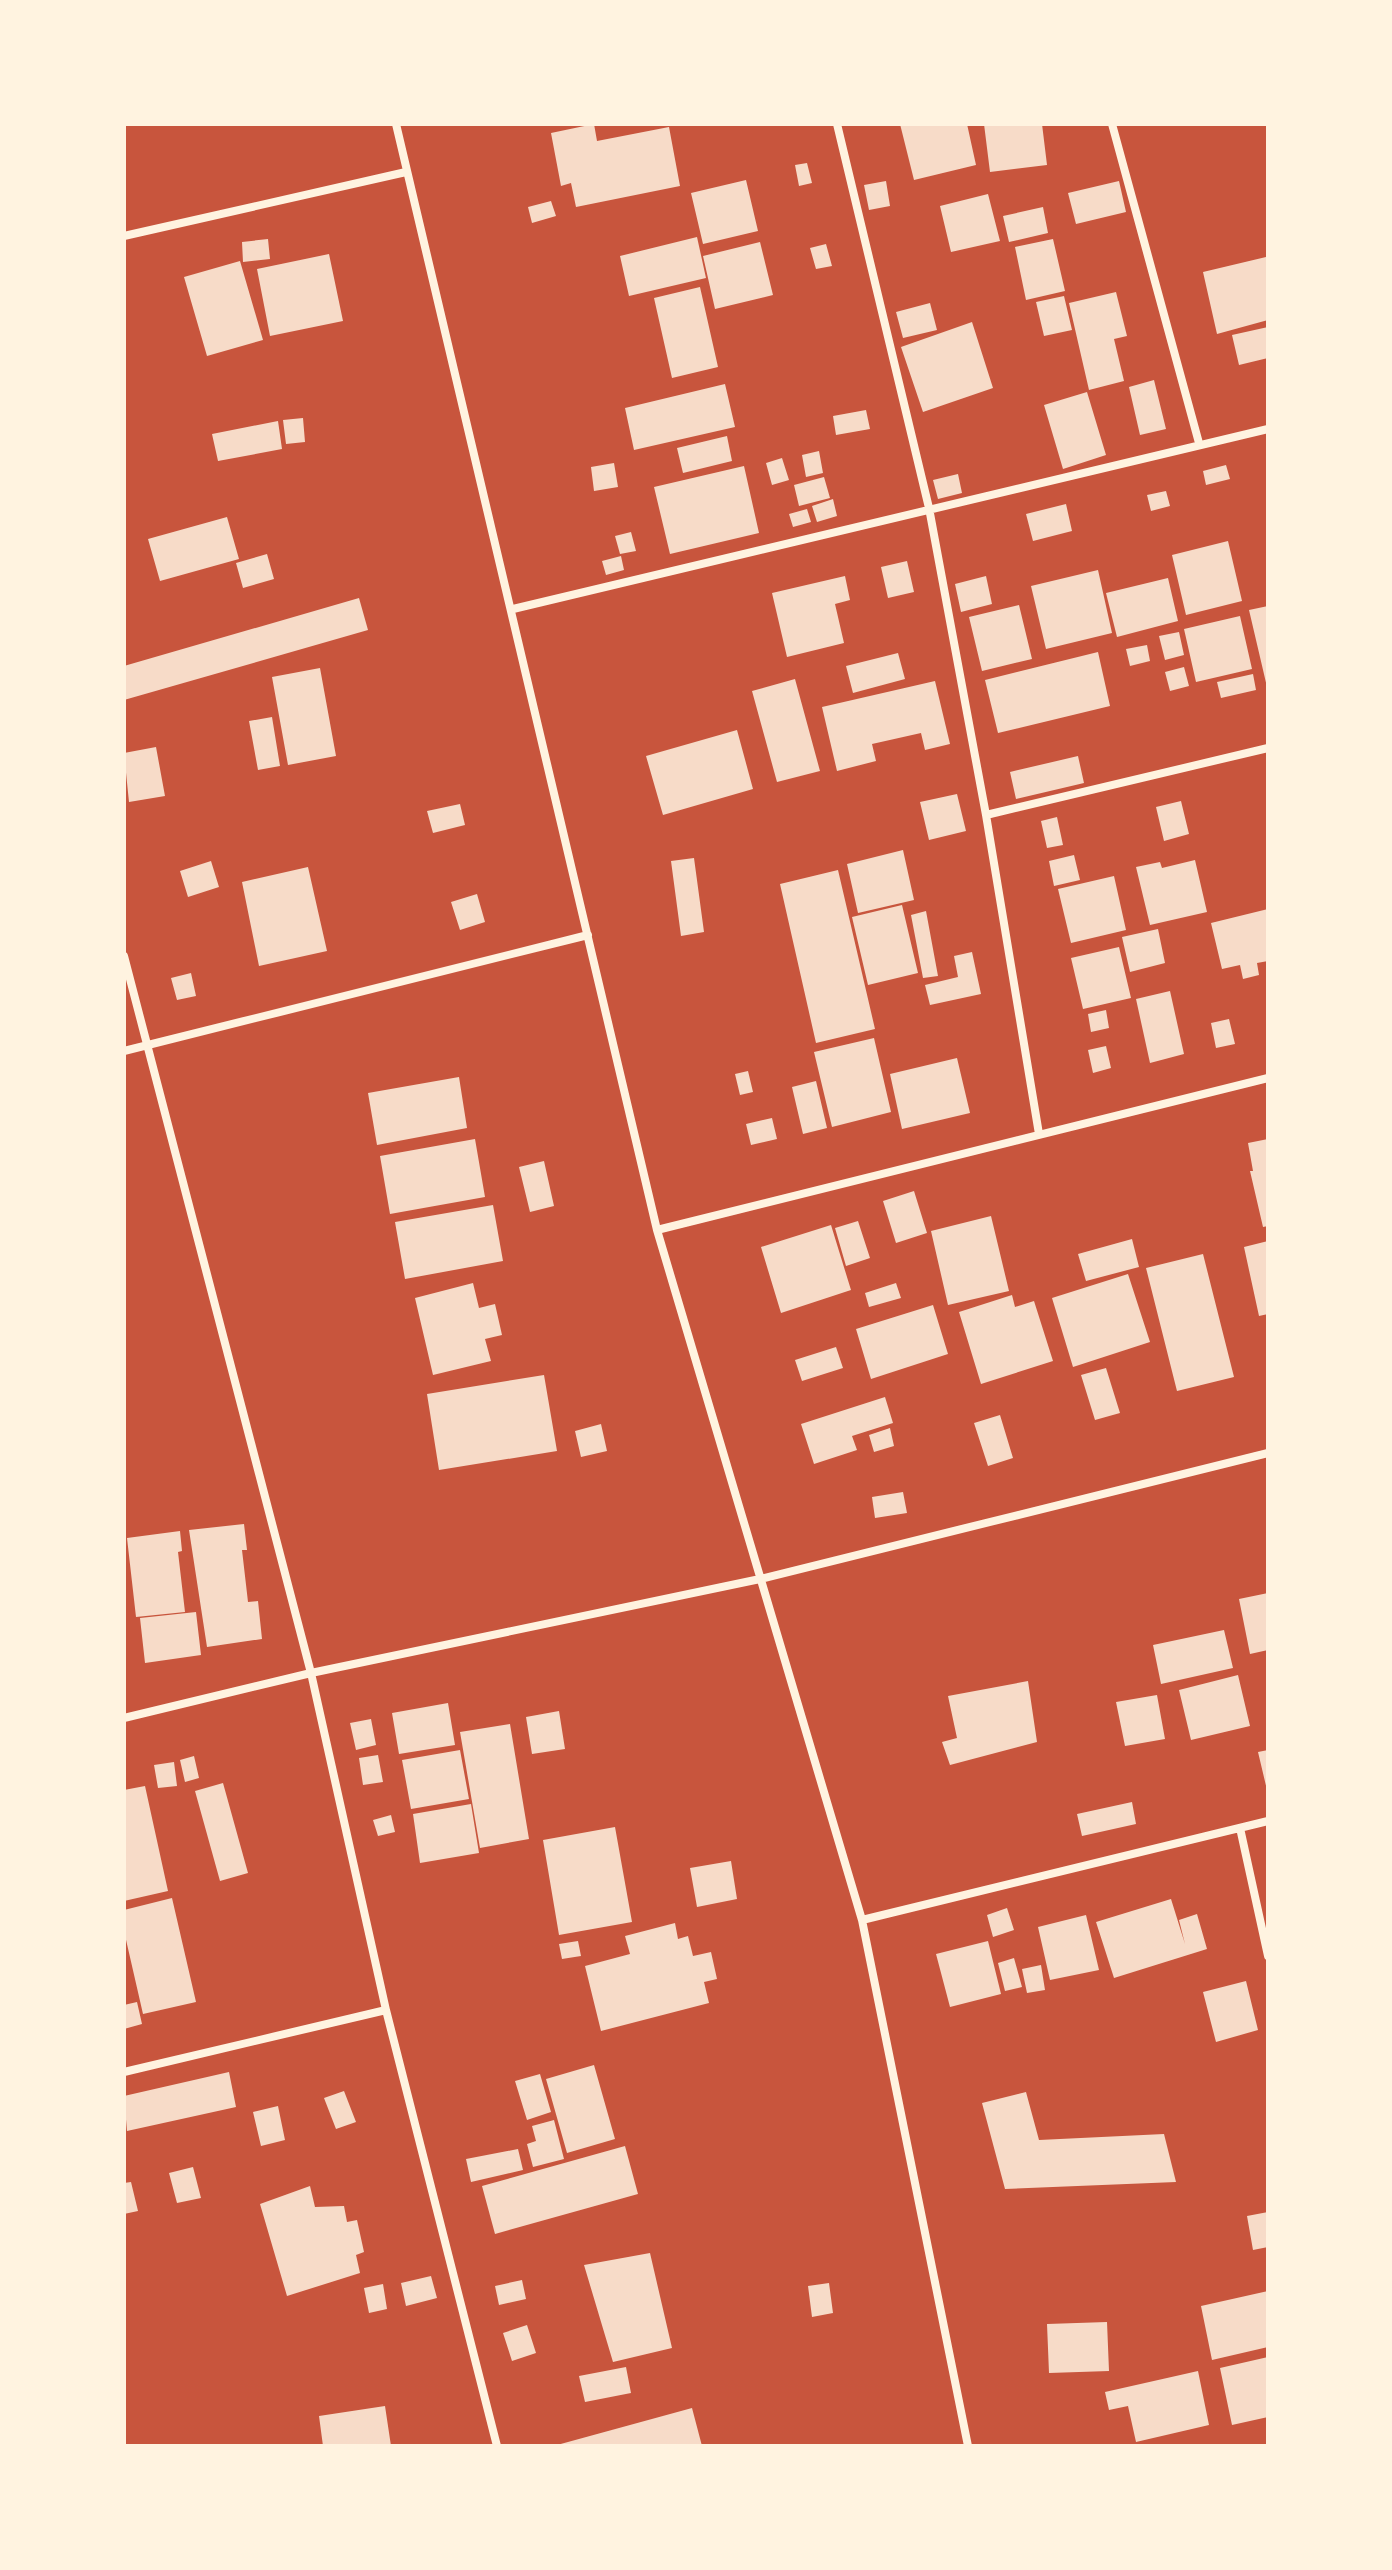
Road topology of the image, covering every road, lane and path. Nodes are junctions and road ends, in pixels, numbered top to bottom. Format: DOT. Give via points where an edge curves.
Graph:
graph roads {
  1 [pos="396,124"];
  2 [pos="837,124"];
  3 [pos="1112,124"];
  4 [pos="406,172"];
  5 [pos="124,236"];
  6 [pos="1268,429"];
  7 [pos="1199,443"];
  8 [pos="929,508"];
  9 [pos="513,609"];
  10 [pos="1268,748"];
  11 [pos="986,815"];
  12 [pos="588,935"];
  13 [pos="124,956"];
  14 [pos="146,1045"];
  15 [pos="124,1051"];
  16 [pos="1268,1078"];
  17 [pos="1039,1134"];
  18 [pos="657,1230"];
  19 [pos="1268,1453"];
  20 [pos="760,1579"];
  21 [pos="311,1673"];
  22 [pos="124,1718"];
  23 [pos="1268,1821"];
  24 [pos="1240,1828"];
  25 [pos="862,1920"];
  26 [pos="1268,1956"];
  27 [pos="386,2010"];
  28 [pos="124,2072"];
  29 [pos="497,2446"];
  30 [pos="968,2446"];
  1 -- 4 [label="street"];
  2 -- 8 [label="street"];
  3 -- 7 [label="street"];
  4 -- 5 [label="street"];
  4 -- 9 [label="street"];
  6 -- 7 [label="street"];
  7 -- 8 [label="street"];
  8 -- 9 [label="street"];
  8 -- 11 [label="street"];
  9 -- 12 [label="street"];
  10 -- 11 [label="street"];
  11 -- 17 [label="street"];
  12 -- 14 [label="street"];
  12 -- 18 [label="street"];
  13 -- 14 [label="street"];
  14 -- 15 [label="street"];
  14 -- 21 [label="street"];
  16 -- 17 [label="street"];
  17 -- 18 [label="street"];
  18 -- 20 [label="street"];
  19 -- 20 [label="street"];
  20 -- 21 [label="street"];
  20 -- 25 [label="street"];
  21 -- 22 [label="street"];
  21 -- 27 [label="street"];
  23 -- 24 [label="street"];
  24 -- 25 [label="street"];
  24 -- 26 [label="street"];
  25 -- 30 [label="street"];
  27 -- 28 [label="street"];
  27 -- 29 [label="street"];
}
